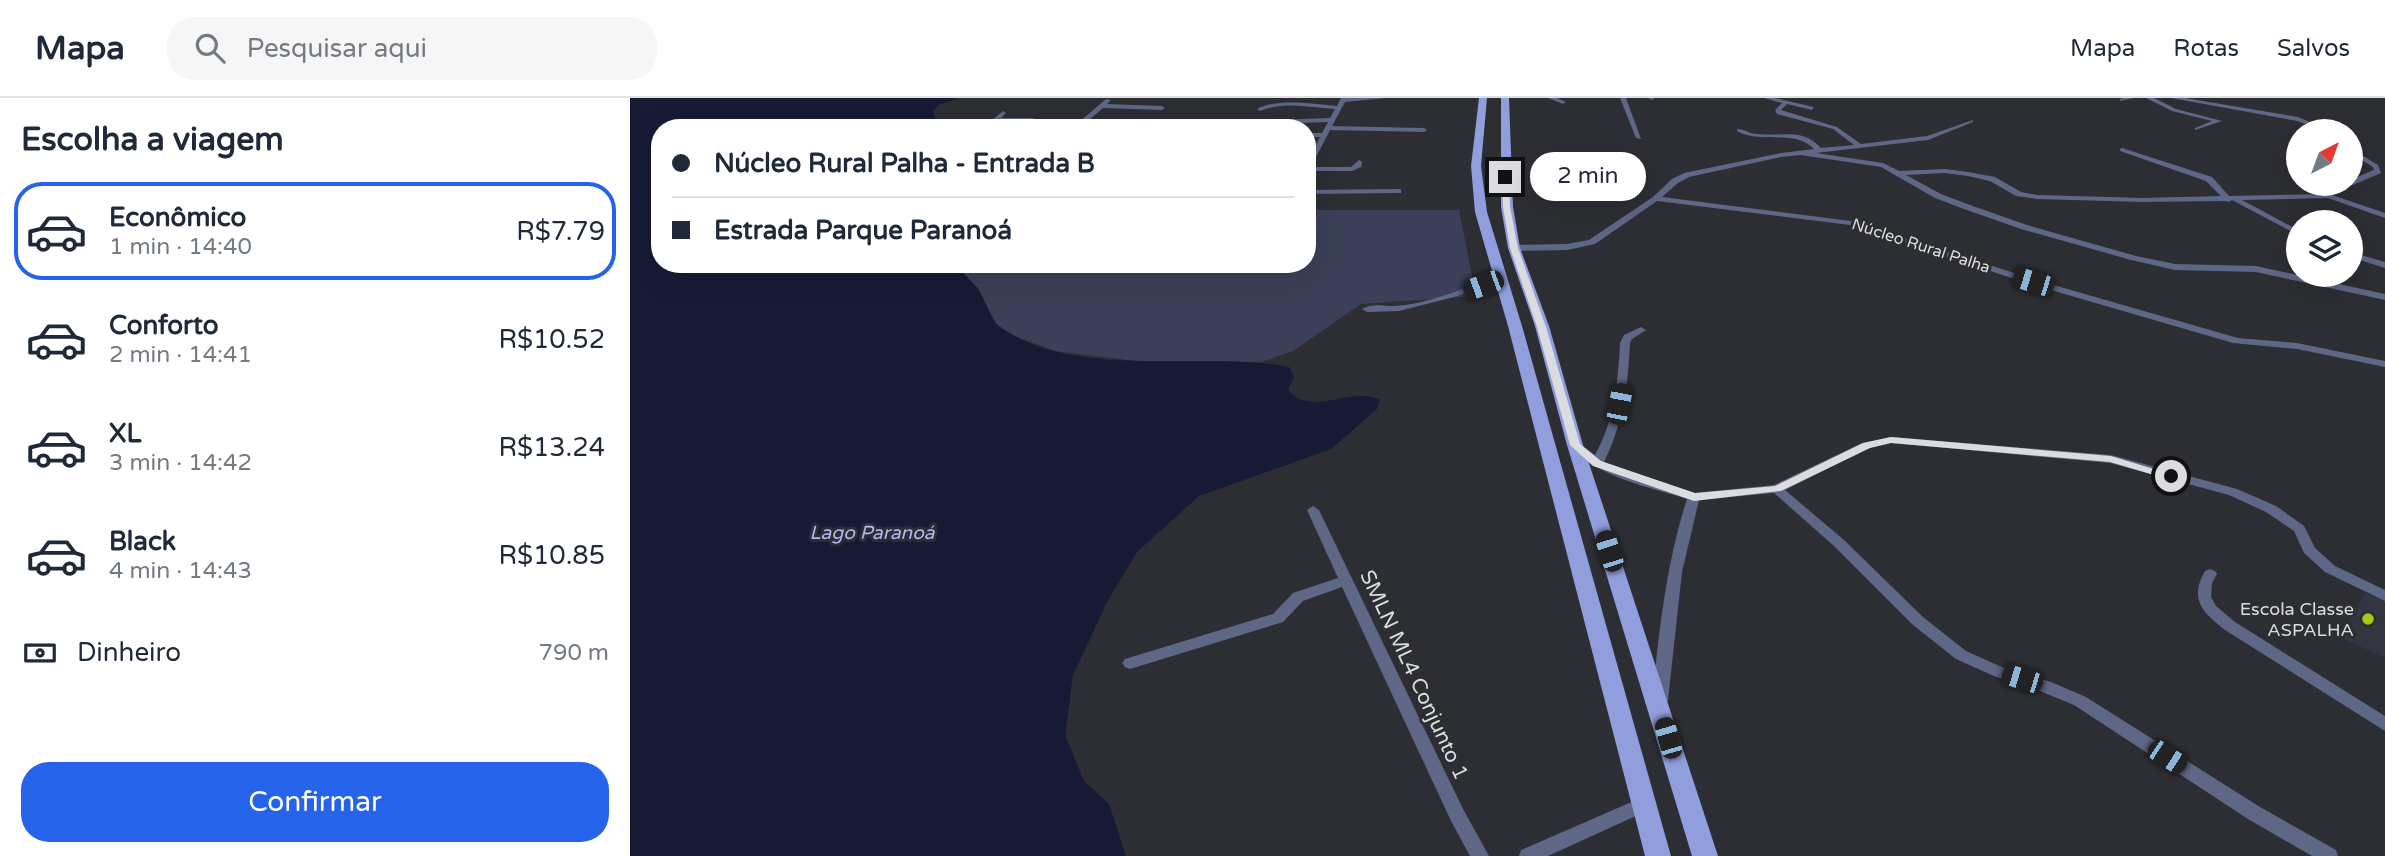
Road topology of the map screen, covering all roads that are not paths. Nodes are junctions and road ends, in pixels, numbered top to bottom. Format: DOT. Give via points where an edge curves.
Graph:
graph roads {
  1 [pos="1383,98"];
  2 [pos="1483,98"];
  3 [pos="1505,98"];
  4 [pos="1551,98"];
  5 [pos="1623,98"];
  6 [pos="1767,98"];
  7 [pos="2131,98"];
  8 [pos="2149,98"];
  9 [pos="2174,98"];
  10 [pos="1343,99"];
  11 [pos="2122,100"];
  12 [pos="1106,102"];
  13 [pos="1563,102"];
  14 [pos="1786,102"];
  15 [pos="1162,108"];
  16 [pos="1339,108"];
  17 [pos="1812,108"];
  18 [pos="1260,109"];
  19 [pos="2250,111"];
  20 [pos="1003,113"];
  21 [pos="996,119"];
  22 [pos="1086,119"];
  23 [pos="2294,119"];
  24 [pos="1970,121"];
  25 [pos="2219,121"];
  26 [pos="1316,127"];
  27 [pos="1328,128"];
  28 [pos="2197,129"];
  29 [pos="1424,130"];
  30 [pos="1739,130"];
  31 [pos="1316,132"];
  32 [pos="1639,138"];
  33 [pos="1859,145"];
  34 [pos="1819,150"];
  35 [pos="2122,150"];
  36 [pos="1316,151"];
  37 [pos="1802,153"];
  38 [pos="2363,159"];
  39 [pos="1359,162"];
  40 [pos="1316,169"];
  41 [pos="1898,173"];
  42 [pos="1907,178"];
  43 [pos="2363,179"];
  44 [pos="1398,191"];
  45 [pos="1316,192"];
  46 [pos="2286,194"];
  47 [pos="2354,196"];
  48 [pos="1656,199"];
  49 [pos="2232,200"];
  50 [pos="1990,207"];
  51 [pos="2385,216"];
  52 [pos="2286,227"];
  53 [pos="1514,248"];
  54 [pos="2363,258"];
  55 [pos="2385,265"];
  56 [pos="1500,279"];
  57 [pos="2385,297"];
  58 [pos="1367,309"];
  59 [pos="1515,326"];
  60 [pos="1542,327"];
  61 [pos="1641,330"];
  62 [pos="2385,364"];
  63 [pos="1575,445"];
  64 [pos="1597,463"];
  65 [pos="1777,489"];
  66 [pos="1694,497"];
  67 [pos="1313,510"];
  68 [pos="2210,574"];
  69 [pos="1346,580"];
  70 [pos="2385,596"];
  71 [pos="1130,663"];
  72 [pos="1659,709"];
  73 [pos="2385,724"];
  74 [pos="1643,805"];
  75 [pos="1480,856"];
  76 [pos="1528,856"];
  77 [pos="1658,856"];
  78 [pos="1705,856"];
  79 [pos="2329,856"];
  1 -- 10 [label="street"];
  2 -- 56 [label="main road" via="1477,183"];
  3 -- 53 [label="main road" via="1507,207"];
  4 -- 13 [label="street"];
  5 -- 32 [label="street"];
  6 -- 14 [label="street"];
  7 -- 11 [label="street"];
  8 -- 25 [label="street" via="2174,110"];
  9 -- 19 [label="street"];
  10 -- 16 [label="street"];
  12 -- 15 [label="street"];
  12 -- 22 [label="street"];
  14 -- 17 [label="street"];
  14 -- 33 [label="street" via="1779,113 1835,128"];
  16 -- 18 [label="street" via="1283,102"];
  16 -- 27 [label="street"];
  19 -- 23 [label="street"];
  19 -- 25 [label="street"];
  20 -- 21 [label="street"];
  24 -- 33 [label="street" via="1935,136"];
  25 -- 28 [label="street"];
  26 -- 27 [label="street"];
  27 -- 29 [label="street"];
  27 -- 31 [label="street"];
  27 -- 36 [label="street"];
  30 -- 34 [label="street" via="1748,136 1798,134"];
  33 -- 34 [label="street"];
  34 -- 37 [label="street"];
  35 -- 49 [label="street" via="2209,178"];
  37 -- 41 [label="street" via="1880,164"];
  37 -- 48 [label="street" via="1686,175"];
  38 -- 43 [label="street" via="2378,169"];
  39 -- 40 [label="street" via="1352,169"];
  41 -- 42 [label="street"];
  41 -- 49 [label="street" via="1968,174 2037,197"];
  42 -- 50 [label="street"];
  42 -- 57 [label="street" via="1938,196 1995,217 2134,258 2175,267 2256,270"];
  44 -- 45 [label="street"];
  46 -- 49 [label="street"];
  47 -- 51 [label="street"];
  48 -- 53 [label="street" via="1592,242"];
  48 -- 62 [label="street, Núcleo Rural Palha" via="1851,223 2237,341 2287,344"];
  49 -- 52 [label="street"];
  53 -- 60 [label="main road"];
  54 -- 55 [label="street"];
  56 -- 58 [label="street" via="1397,309"];
  56 -- 59 [label="main road"];
  59 -- 60 [label="main road" via="1529,332"];
  59 -- 74 [label="main road"];
  60 -- 63 [label="main road"];
  61 -- 64 [label="street" via="1625,343 1615,424"];
  63 -- 64 [label="street"];
  63 -- 72 [label="main road"];
  64 -- 66 [label="street"];
  65 -- 66 [label="street"];
  65 -- 70 [label="street" via="1866,445 1891,440 2111,459 2233,492 2271,509 2299,529 2318,560"];
  65 -- 79 [label="street" via="1918,621 1961,655 2080,701"];
  66 -- 72 [label="street" via="1675,569"];
  67 -- 69 [label="street, SMLN ML4 Conjunto 1"];
  68 -- 73 [label="street" via="2203,585 2204,598 2213,613"];
  69 -- 71 [label="street" via="1298,597 1278,618"];
  69 -- 75 [label="street, SMLN ML4 Conjunto 1"];
  72 -- 78 [label="main road"];
  74 -- 76 [label="street"];
  74 -- 77 [label="main road"];
}
